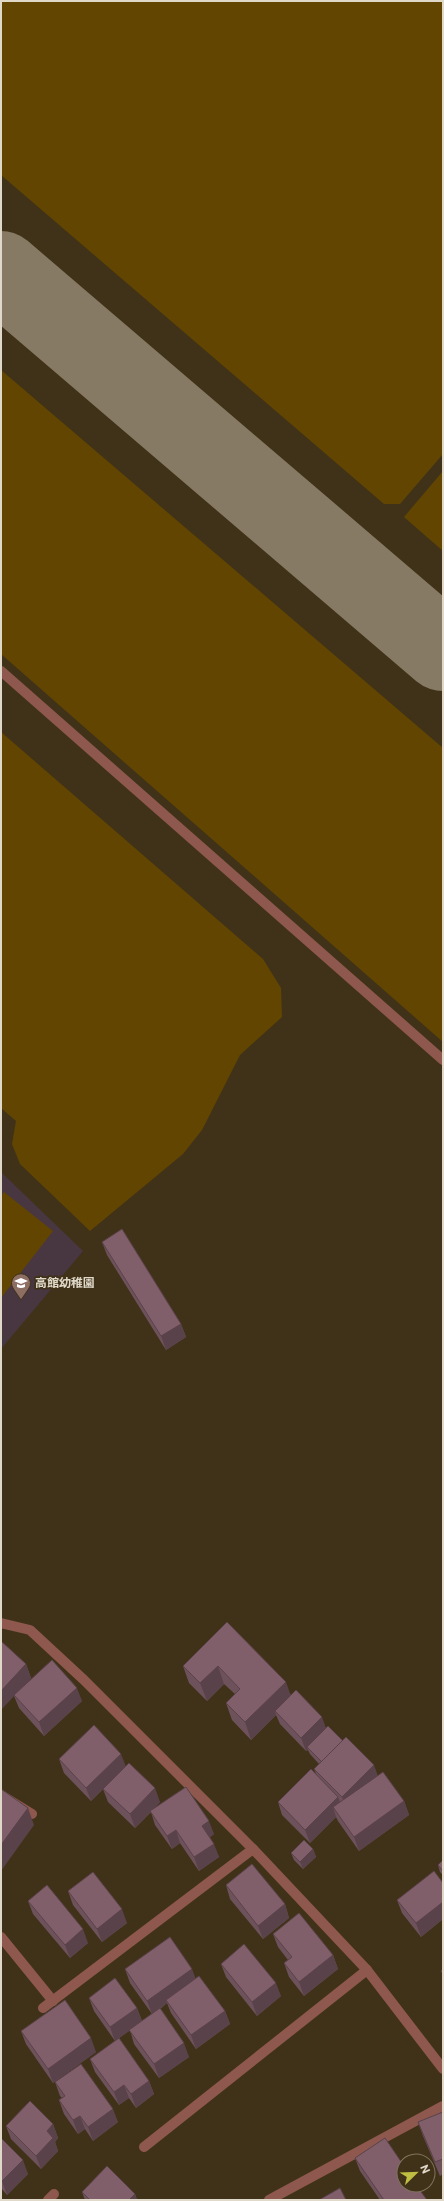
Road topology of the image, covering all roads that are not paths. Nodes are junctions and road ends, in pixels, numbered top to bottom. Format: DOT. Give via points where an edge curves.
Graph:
graph roads {
  1 [pos="1,671"];
  2 [pos="443,1060"];
  3 [pos="1,1623"];
  4 [pos="1,1795"];
  5 [pos="32,1814"];
  6 [pos="253,1849"];
  7 [pos="1,1937"];
  8 [pos="367,1970"];
  9 [pos="53,2001"];
  10 [pos="43,2008"];
  11 [pos="443,2069"];
  12 [pos="443,2106"];
  13 [pos="144,2147"];
  14 [pos="269,2200"];
  1 -- 2 [label="street"];
  3 -- 6 [label="street" via="30,1630 84,1680"];
  4 -- 5 [label="street"];
  6 -- 8 [label="street"];
  6 -- 9 [label="street"];
  7 -- 9 [label="street"];
  8 -- 11 [label="street"];
  8 -- 13 [label="street"];
  9 -- 10 [label="street"];
  12 -- 14 [label="street"];
}
